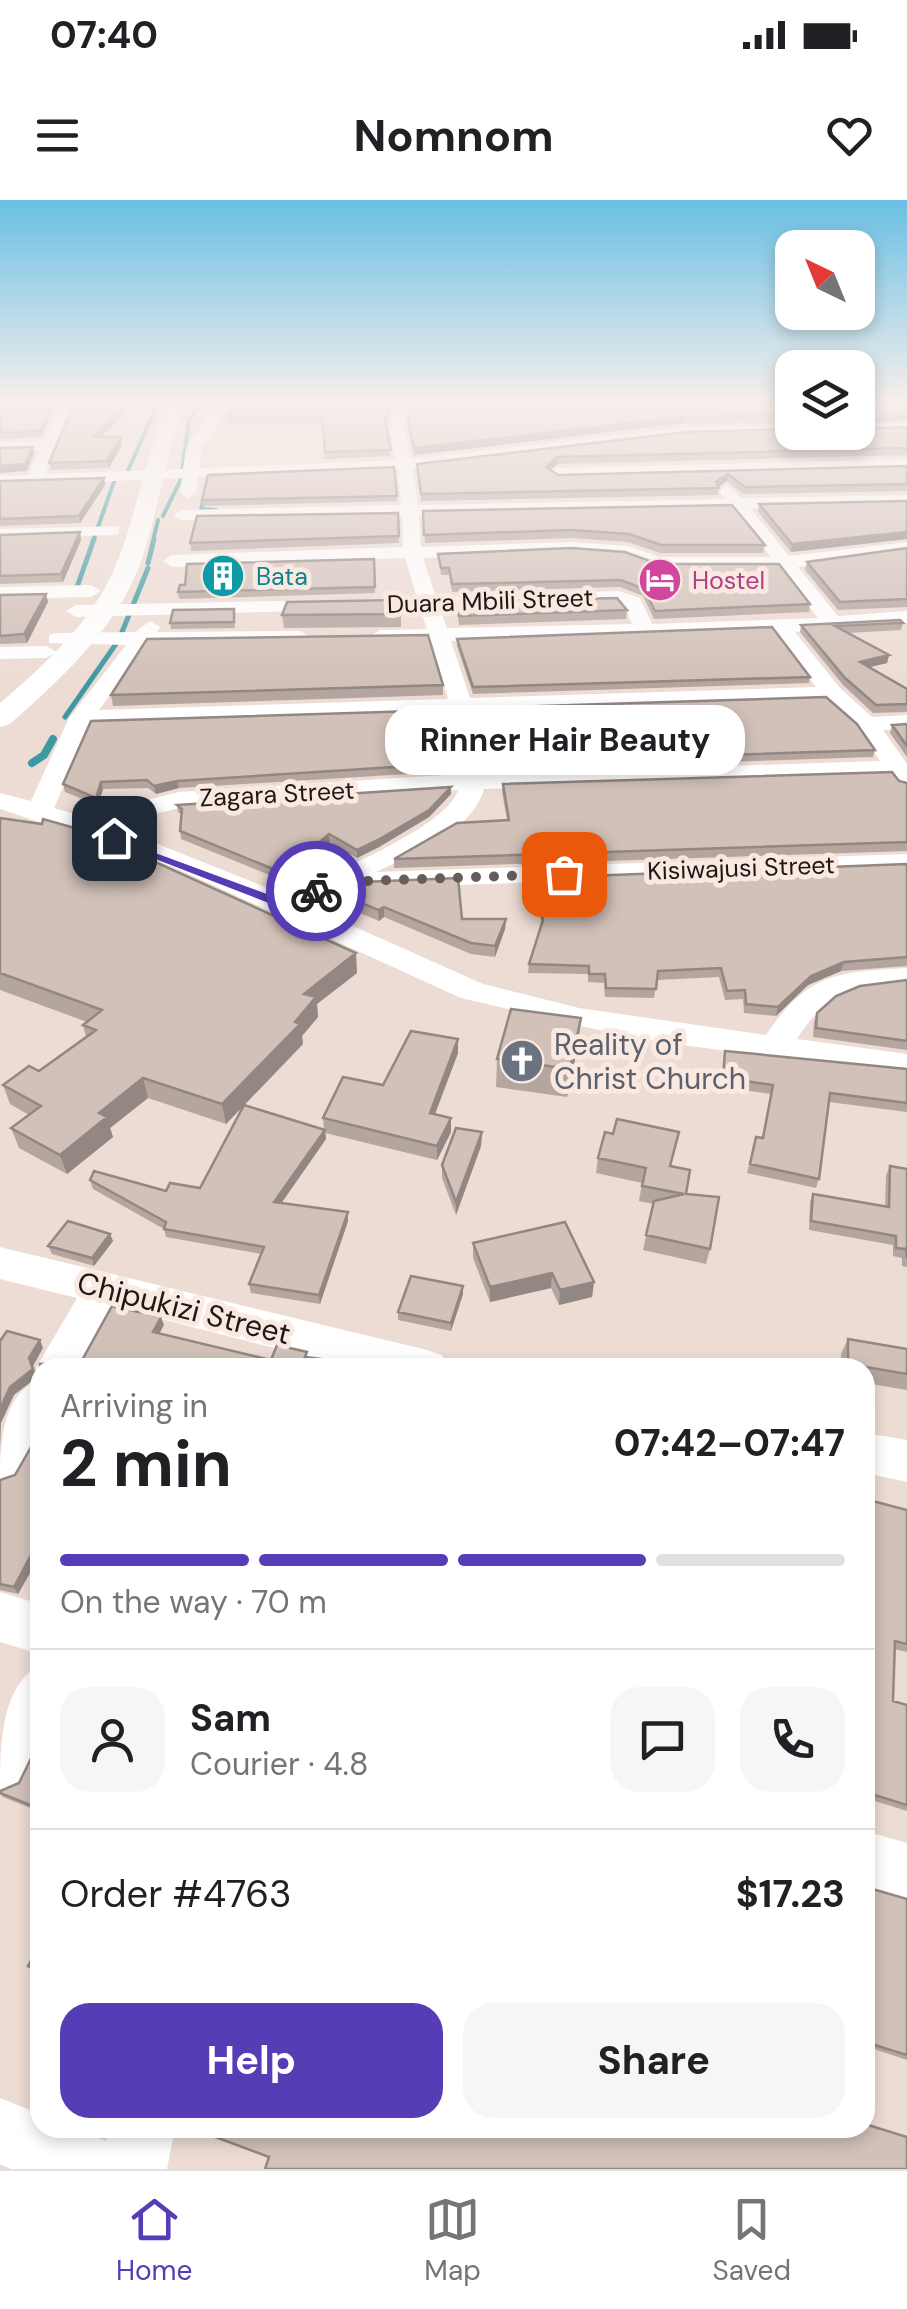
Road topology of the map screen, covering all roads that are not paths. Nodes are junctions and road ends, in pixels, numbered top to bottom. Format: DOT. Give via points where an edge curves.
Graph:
graph roads {
  1 [pos="133,495"];
  2 [pos="138,495"];
  3 [pos="188,495"];
  4 [pos="411,495"];
  5 [pos="570,495"];
  6 [pos="731,495"];
  7 [pos="907,500"];
  8 [pos="738,505"];
  9 [pos="413,508"];
  10 [pos="182,515"];
  11 [pos="596,527"];
  12 [pos="113,530"];
  13 [pos="0,534"];
  14 [pos="907,547"];
  15 [pos="412,553"];
  16 [pos="783,562"];
  17 [pos="164,586"];
  18 [pos="0,593"];
  19 [pos="104,598"];
  20 [pos="427,603"];
  21 [pos="389,604"];
  22 [pos="351,606"];
  23 [pos="907,617"];
  24 [pos="831,621"];
  25 [pos="780,627"];
  26 [pos="644,629"];
  27 [pos="442,636"];
  28 [pos="322,637"];
  29 [pos="362,637"];
  30 [pos="82,639"];
  31 [pos="142,639"];
  32 [pos="51,645"];
  33 [pos="0,653"];
  34 [pos="0,692"];
  35 [pos="832,693"];
  36 [pos="460,704"];
  37 [pos="0,718"];
  38 [pos="81,718"];
  39 [pos="907,722"];
  40 [pos="866,724"];
  41 [pos="902,774"];
  42 [pos="474,783"];
  43 [pos="0,801"];
  44 [pos="39,812"];
  45 [pos="80,825"];
  46 [pos="907,862"];
  47 [pos="336,882"];
  48 [pos="283,904"];
  49 [pos="907,977"];
  50 [pos="778,1044"];
  51 [pos="907,1065"];
  52 [pos="0,1263"];
  53 [pos="104,1288"];
  54 [pos="64,1358"];
  55 [pos="386,1358"];
  56 [pos="30,1415"];
  57 [pos="875,1454"];
  58 [pos="907,1461"];
  59 [pos="0,1466"];
  60 [pos="0,1616"];
  61 [pos="30,1626"];
  62 [pos="30,1710"];
  63 [pos="0,1766"];
  64 [pos="875,1863"];
  65 [pos="907,1872"];
  66 [pos="0,2131"];
  67 [pos="140,2138"];
  68 [pos="92,2169"];
  69 [pos="133,2169"];
  1 -- 12 [label="main road"];
  2 -- 19 [label="main road"];
  3 -- 10 [label="street"];
  4 -- 9 [label="street"];
  5 -- 11 [label="street"];
  6 -- 8 [label="street"];
  7 -- 8 [label="street"];
  8 -- 11 [label="street"];
  8 -- 16 [label="street"];
  9 -- 10 [label="street"];
  9 -- 11 [label="street"];
  9 -- 15 [label="street"];
  10 -- 17 [label="street"];
  11 -- 15 [label="street"];
  11 -- 16 [label="street" via="657,562"];
  12 -- 13 [label="street"];
  12 -- 19 [label="main road"];
  14 -- 16 [label="street"];
  15 -- 17 [label="street"];
  15 -- 20 [label="street"];
  16 -- 24 [label="street"];
  17 -- 19 [label="street, Duara Mbili Street"];
  17 -- 22 [label="street, Duara Mbili Street"];
  17 -- 31 [label="street"];
  18 -- 19 [label="street, Duara Mbili Street"];
  19 -- 30 [label="main road"];
  19 -- 32 [label="main road" via="76,612"];
  20 -- 21 [label="street, Duara Mbili Street"];
  20 -- 26 [label="street, Duara Mbili Street" via="624,598 633,602"];
  20 -- 27 [label="street"];
  23 -- 24 [label="street"];
  24 -- 25 [label="street"];
  25 -- 26 [label="street"];
  25 -- 35 [label="street"];
  26 -- 27 [label="street"];
  27 -- 29 [label="street"];
  27 -- 36 [label="street"];
  28 -- 31 [label="street"];
  30 -- 31 [label="street"];
  30 -- 32 [label="street"];
  30 -- 37 [label="main road"];
  31 -- 38 [label="street"];
  32 -- 33 [label="street"];
  32 -- 34 [label="main road"];
  35 -- 36 [label="street"];
  35 -- 40 [label="street"];
  36 -- 38 [label="street"];
  36 -- 42 [label="street"];
  38 -- 44 [label="street"];
  39 -- 40 [label="street"];
  40 -- 41 [label="street"];
  41 -- 42 [label="street, Zagara Street"];
  42 -- 45 [label="street, Zagara Street" via="179,800"];
  42 -- 47 [label="street" via="468,800 448,819"];
  43 -- 44 [label="street"];
  44 -- 45 [label="street"];
  45 -- 48 [label="street"];
  46 -- 47 [label="street, Kisiwajusi Street"];
  47 -- 48 [label="street"];
  48 -- 50 [label="street" via="474,992 651,1030"];
  49 -- 50 [label="street" via="835,981 820,988"];
  50 -- 51 [label="street"];
  52 -- 53 [label="street, Chipukizi Street"];
  53 -- 54 [label="street"];
  53 -- 55 [label="street, Chipukizi Street"];
  56 -- 59 [label="street"];
  57 -- 58 [label="street"];
  60 -- 61 [label="street"];
  62 -- 63 [label="street"];
  64 -- 65 [label="street"];
  66 -- 68 [label="street"];
  67 -- 69 [label="street"];
}
